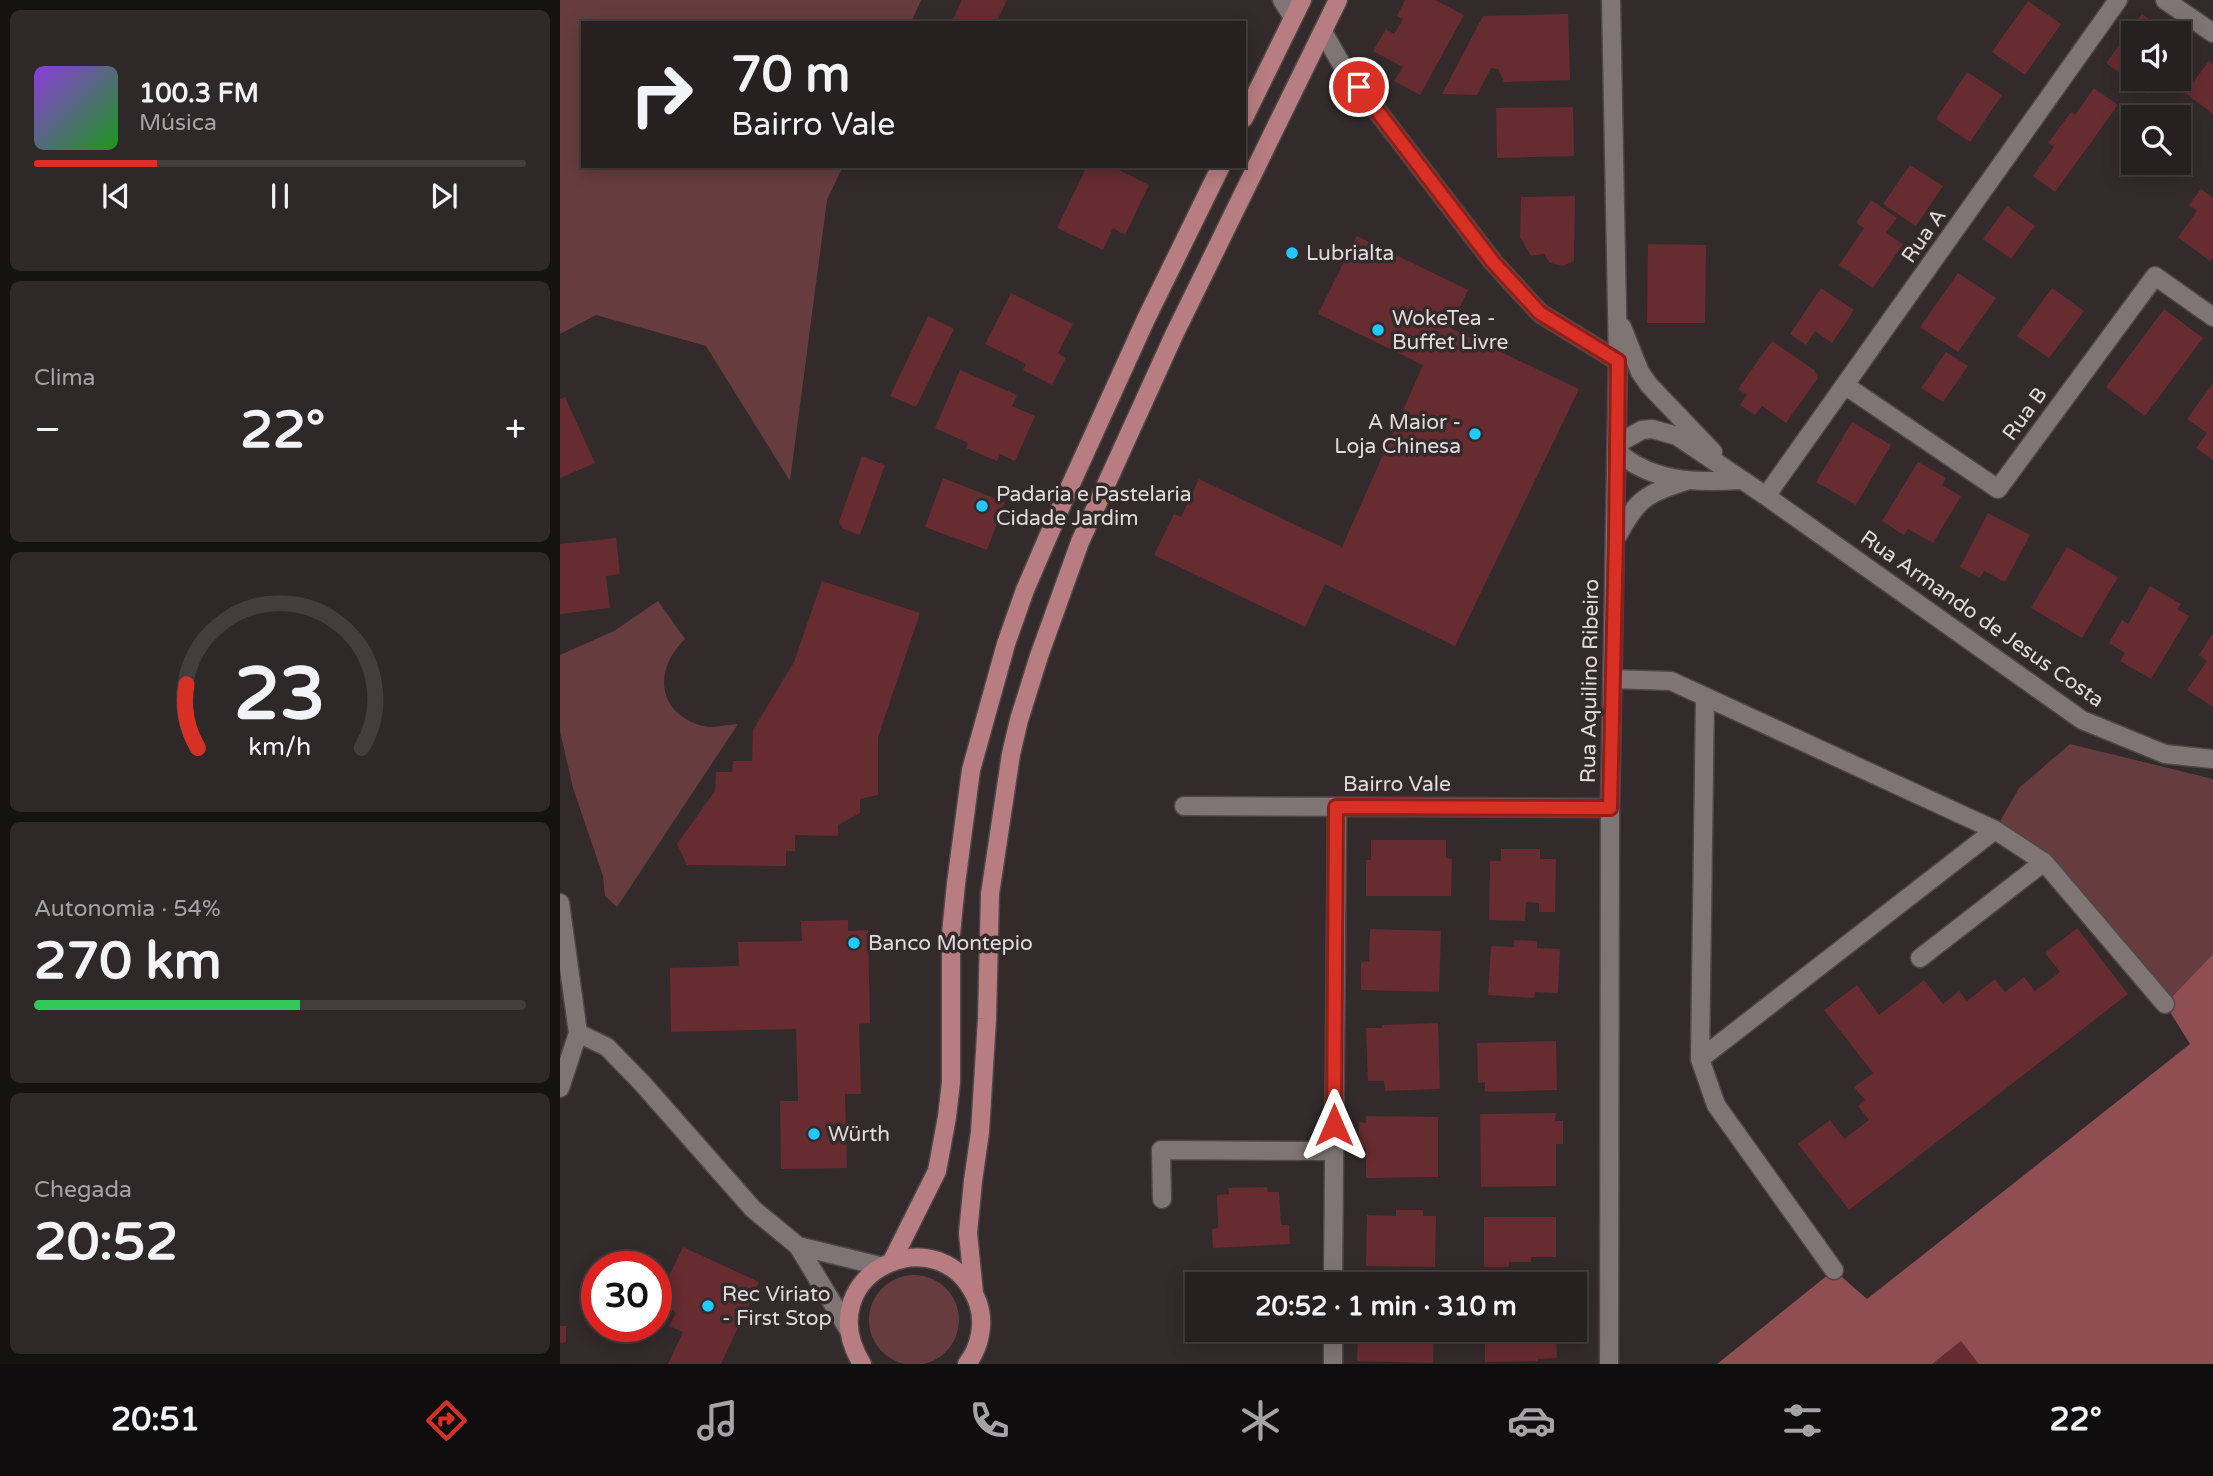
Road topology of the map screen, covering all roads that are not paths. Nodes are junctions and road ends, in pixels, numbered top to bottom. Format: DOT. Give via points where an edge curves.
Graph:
graph roads {
  1 [pos="1282,0"];
  2 [pos="1302,0"];
  3 [pos="1338,0"];
  4 [pos="1611,0"];
  5 [pos="2118,0"];
  6 [pos="2165,0"];
  7 [pos="1293,17"];
  8 [pos="1323,32"];
  9 [pos="2213,33"];
  10 [pos="1246,113"];
  11 [pos="1220,168"];
  12 [pos="1617,315"];
  13 [pos="2213,317"];
  14 [pos="1618,361"];
  15 [pos="1846,386"];
  16 [pos="1617,451"];
  17 [pos="1688,480"];
  18 [pos="1740,480"];
  19 [pos="1766,496"];
  20 [pos="1616,538"];
  21 [pos="1612,679"];
  22 [pos="1705,697"];
  23 [pos="2213,759"];
  24 [pos="1184,806"];
  25 [pos="1336,807"];
  26 [pos="1610,808"];
  27 [pos="1995,830"];
  28 [pos="2043,862"];
  29 [pos="560,903"];
  30 [pos="1920,958"];
  31 [pos="2165,1004"];
  32 [pos="578,1033"];
  33 [pos="1700,1059"];
  34 [pos="560,1088"];
  35 [pos="1334,1151"];
  36 [pos="1162,1199"];
  37 [pos="798,1246"];
  38 [pos="886,1263"];
  39 [pos="1834,1270"];
  40 [pos="1333,1272"];
  41 [pos="974,1293"];
  42 [pos="847,1327"];
  43 [pos="1333,1342"];
  44 [pos="978,1343"];
  45 [pos="862,1364"];
  46 [pos="967,1364"];
  47 [pos="975,1364"];
  48 [pos="1333,1364"];
  49 [pos="1609,1364"];
  1 -- 7 [label="street"];
  2 -- 7 [label="main road"];
  3 -- 8 [label="main road"];
  4 -- 12 [label="street, Rua Aquilino Ribeiro"];
  5 -- 15 [label="street, Rua A"];
  6 -- 9 [label="street"];
  7 -- 10 [label="main road"];
  8 -- 14 [label="street" via="1342,65 1493,262 1540,313"];
  8 -- 41 [label="main road" via="1174,335 1080,542 1019,720 990,894 980,1132 968,1233"];
  11 -- 38 [label="main road" via="1066,495 1006,644 971,770 956,884 951,934 951,1082 937,1171"];
  12 -- 14 [label="street, Rua Aquilino Ribeiro"];
  12 -- 18 [label="street" via="1649,386"];
  13 -- 15 [label="street, Rua B" via="2155,276 1998,489"];
  14 -- 16 [label="street, Rua Aquilino Ribeiro"];
  15 -- 19 [label="street, Rua A"];
  16 -- 17 [label="street" via="1633,465"];
  16 -- 18 [label="street" via="1631,434 1652,429 1676,436"];
  16 -- 20 [label="street, Rua Aquilino Ribeiro"];
  17 -- 18 [label="street"];
  17 -- 20 [label="street" via="1639,502"];
  18 -- 19 [label="street, Rua Armando de Jesus Costa"];
  19 -- 23 [label="street, Rua Armando de Jesus Costa" via="2082,720 2165,754"];
  20 -- 21 [label="street, Rua Aquilino Ribeiro"];
  21 -- 22 [label="street" via="1671,681"];
  21 -- 26 [label="street, Rua Aquilino Ribeiro"];
  22 -- 27 [label="street"];
  22 -- 33 [label="street"];
  24 -- 25 [label="street, Bairro Vale"];
  25 -- 26 [label="street, Bairro Vale"];
  25 -- 35 [label="street"];
  26 -- 49 [label="street, Rua Aquilino Ribeiro"];
  27 -- 28 [label="street"];
  27 -- 33 [label="street"];
  28 -- 30 [label="street"];
  28 -- 31 [label="street"];
  29 -- 32 [label="street"];
  32 -- 34 [label="street"];
  32 -- 37 [label="street" via="607,1047 752,1209"];
  33 -- 39 [label="street" via="1716,1105"];
  35 -- 36 [label="street" via="1161,1150"];
  35 -- 40 [label="street"];
  37 -- 38 [label="street"];
  37 -- 42 [label="street"];
  38 -- 41 [label="main road" via="930,1258 955,1271"];
  38 -- 42 [label="main road" via="859,1285"];
  41 -- 44 [label="main road" via="980,1309"];
  42 -- 45 [label="main road"];
  43 -- 48 [label="street"];
  44 -- 46 [label="main road"];
  44 -- 47 [label="main road"];
}
